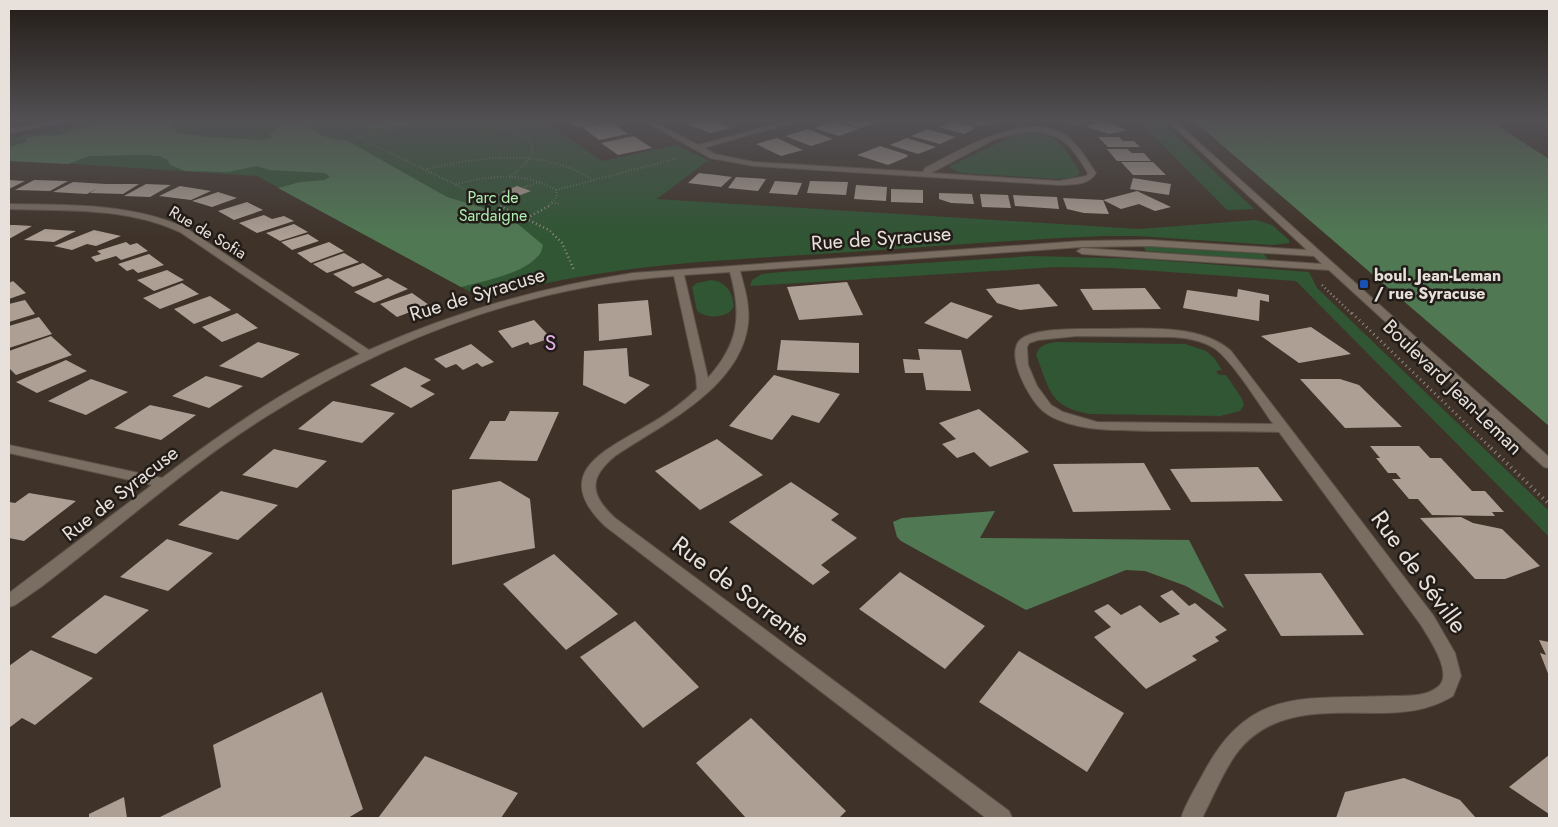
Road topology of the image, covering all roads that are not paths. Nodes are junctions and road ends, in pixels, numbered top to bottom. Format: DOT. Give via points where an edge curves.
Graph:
graph roads {
  1 [pos="726,160"];
  2 [pos="950,160"];
  3 [pos="1082,160"];
  4 [pos="1214,160"];
  5 [pos="926,175"];
  6 [pos="9,206"];
  7 [pos="1037,249"];
  8 [pos="1317,253"];
  9 [pos="1332,267"];
  10 [pos="734,268"];
  11 [pos="678,272"];
  12 [pos="367,354"];
  13 [pos="703,389"];
  14 [pos="1282,428"];
  15 [pos="9,449"];
  16 [pos="1549,464"];
  17 [pos="165,483"];
  18 [pos="9,601"];
  19 [pos="1002,818"];
  20 [pos="1191,818"];
  1 -- 5 [label="street"];
  2 -- 5 [label="street" via="928,170"];
  3 -- 5 [label="street" via="1092,173 1086,180 1068,183"];
  4 -- 8 [label="street, Boulevard Jean-Leman"];
  6 -- 12 [label="street, Rue de Sofia" via="117,211 172,224"];
  7 -- 8 [label="street, Rue de Syracuse" via="1135,242"];
  7 -- 9 [label="street, Rue de Syracuse"];
  7 -- 10 [label="street, Rue de Syracuse"];
  8 -- 9 [label="street, Boulevard Jean-Leman"];
  9 -- 16 [label="street, Boulevard Jean-Leman"];
  10 -- 11 [label="street, Rue de Syracuse"];
  10 -- 13 [label="street, Rue de Sorrente" via="743,300 742,332 731,356"];
  11 -- 12 [label="street, Rue de Syracuse" via="608,280 541,293 459,317"];
  11 -- 13 [label="street"];
  12 -- 17 [label="street, Rue de Syracuse" via="254,418"];
  13 -- 19 [label="street, Rue de Sorrente" via="679,411 595,467 589,477 588,488 594,505 610,522"];
  14 -- 14 [label="street, Rue de Séville" via="1227,353 1214,343 1196,337 1054,333 1032,338 1020,347 1019,353 1040,402 1072,421 1097,426"];
  14 -- 20 [label="street, Rue de Séville" via="1438,634 1450,658 1451,682 1439,698 1429,702 1300,708 1263,718 1240,735 1227,752"];
  15 -- 17 [label="street"];
  17 -- 18 [label="street, Rue de Syracuse"];
}
